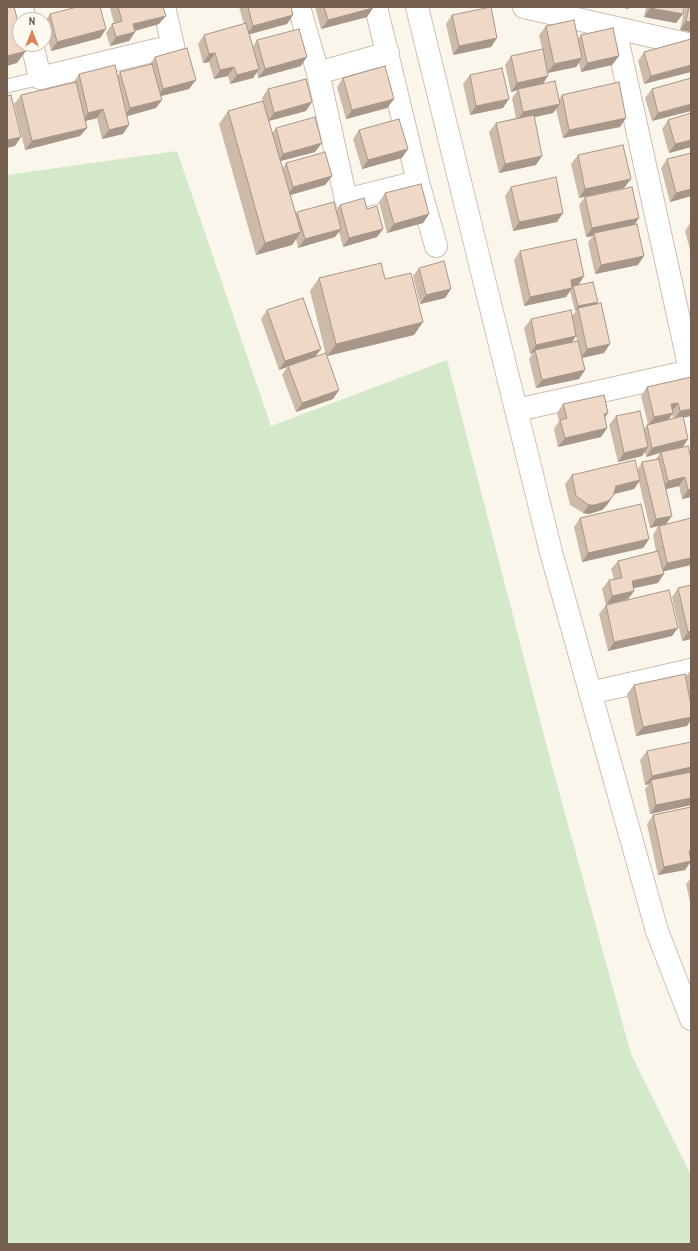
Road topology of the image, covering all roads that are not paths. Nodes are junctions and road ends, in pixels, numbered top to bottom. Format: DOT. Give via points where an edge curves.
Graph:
graph roads {
  1 [pos="164,7"];
  2 [pos="299,7"];
  3 [pos="376,7"];
  4 [pos="418,7"];
  5 [pos="524,7"];
  6 [pos="615,29"];
  7 [pos="691,45"];
  8 [pos="34,52"];
  9 [pos="388,53"];
  10 [pos="318,73"];
  11 [pos="40,78"];
  12 [pos="7,86"];
  13 [pos="418,182"];
  14 [pos="436,246"];
  15 [pos="691,372"];
  16 [pos="517,410"];
  17 [pos="691,670"];
  18 [pos="590,693"];
  19 [pos="691,1019"];
  1 -- 11 [label="street" via="173,46"];
  2 -- 10 [label="street"];
  3 -- 9 [label="street"];
  4 -- 16 [label="street"];
  5 -- 6 [label="street"];
  6 -- 7 [label="street"];
  6 -- 15 [label="street"];
  8 -- 11 [label="street"];
  9 -- 10 [label="street"];
  9 -- 13 [label="street"];
  10 -- 13 [label="street" via="346,200"];
  11 -- 12 [label="lane"];
  13 -- 14 [label="street"];
  15 -- 16 [label="street"];
  16 -- 18 [label="street" via="551,552"];
  17 -- 18 [label="street"];
  18 -- 19 [label="street" via="656,931"];
}
